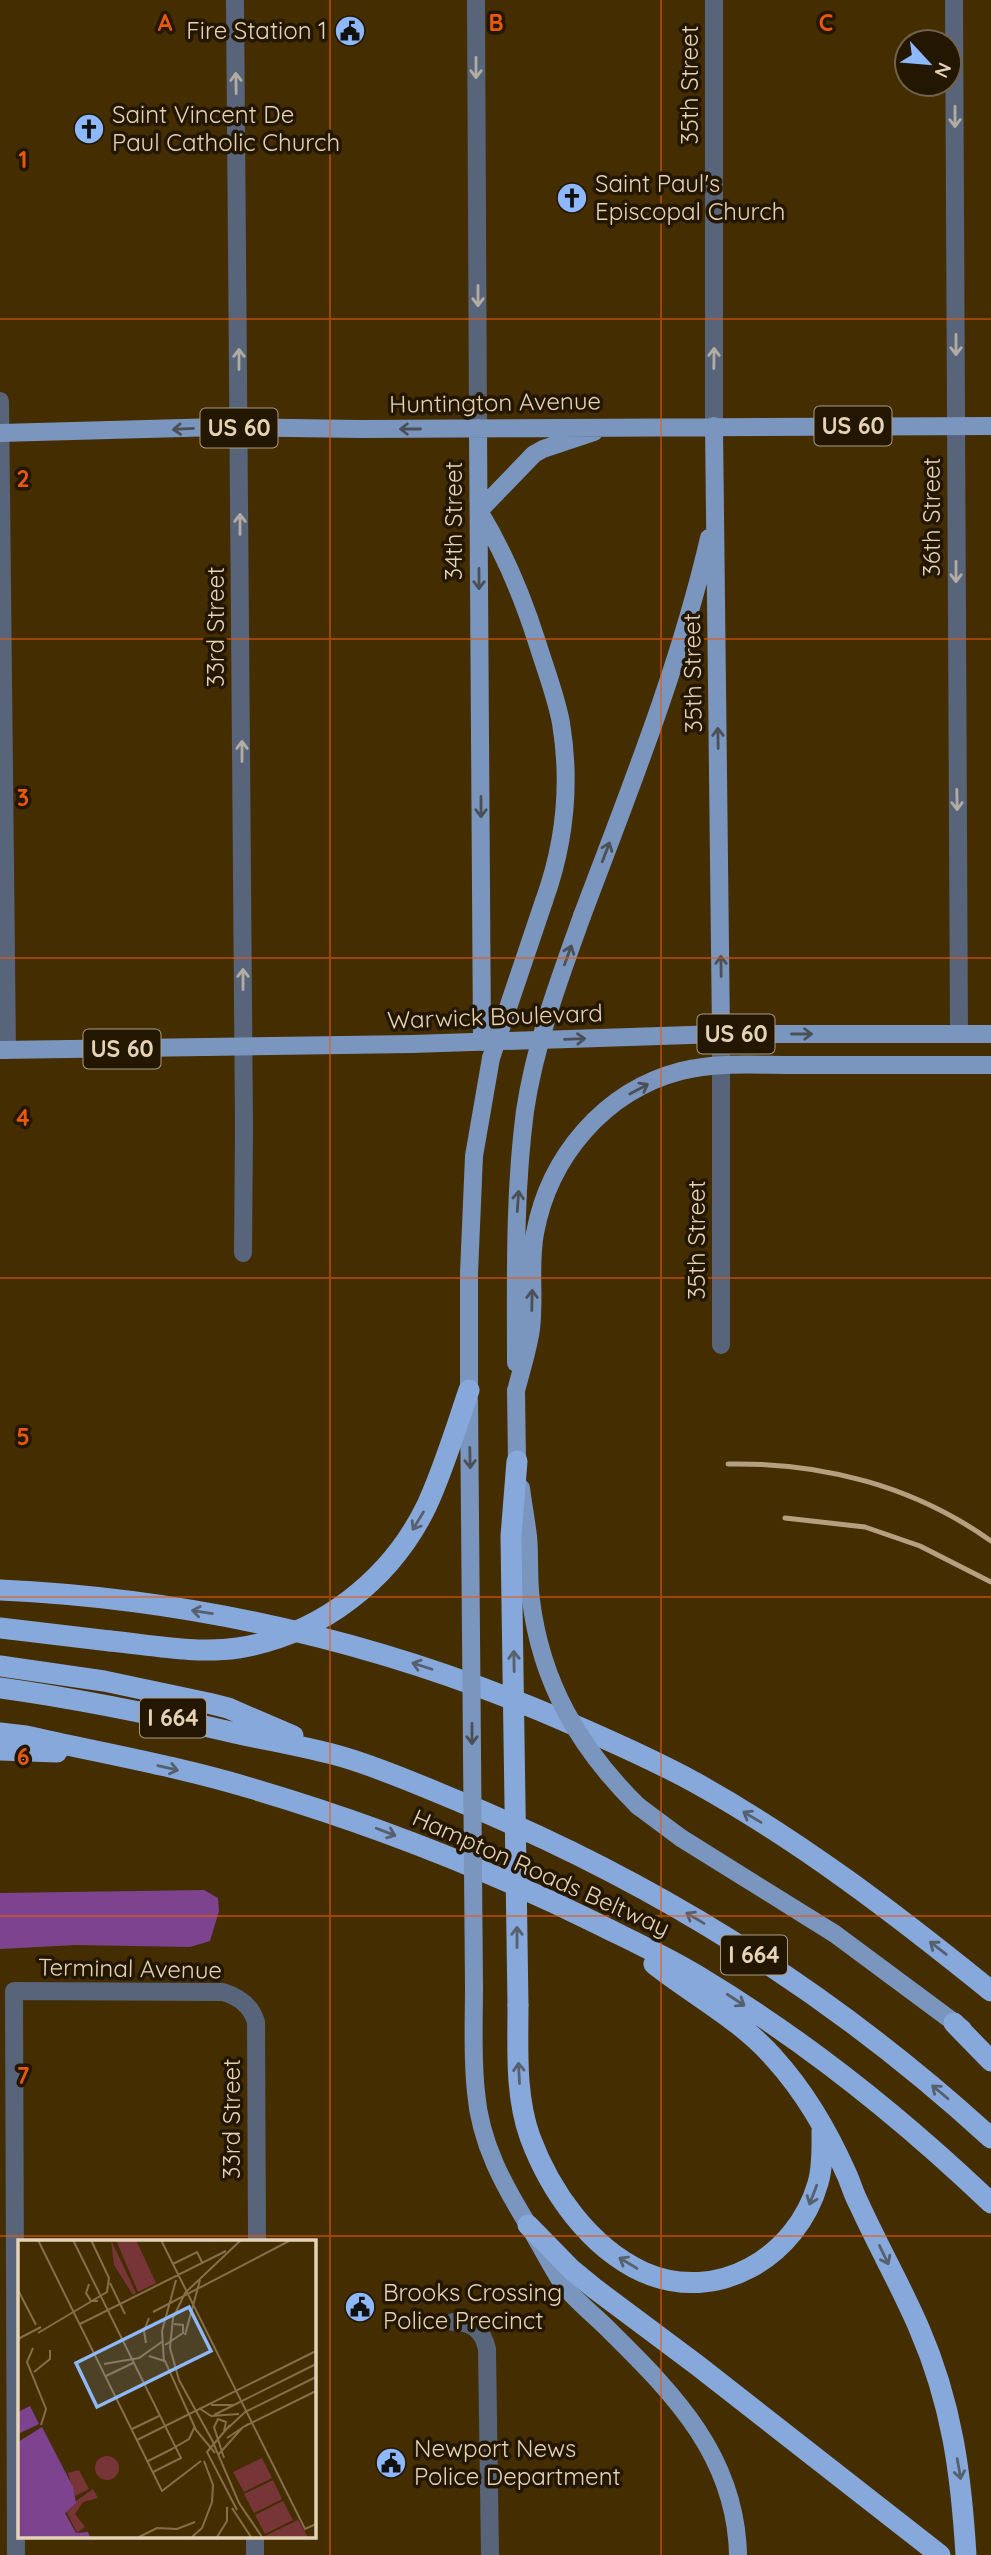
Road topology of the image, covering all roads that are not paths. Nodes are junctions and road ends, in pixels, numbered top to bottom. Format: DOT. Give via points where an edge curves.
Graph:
graph roads {
  1 [pos="235,0"];
  2 [pos="476,0"];
  3 [pos="714,0"];
  4 [pos="954,0"];
  5 [pos="0,401"];
  6 [pos="610,426"];
  7 [pos="714,426"];
  8 [pos="956,426"];
  9 [pos="991,426"];
  10 [pos="240,428"];
  11 [pos="478,428"];
  12 [pos="0,433"];
  13 [pos="479,511"];
  14 [pos="715,511"];
  15 [pos="721,1034"];
  16 [pos="959,1034"];
  17 [pos="991,1034"];
  18 [pos="482,1042"];
  19 [pos="243,1047"];
  20 [pos="3,1050"];
  21 [pos="991,1065"];
  22 [pos="243,1253"];
  23 [pos="721,1345"];
  24 [pos="469,1390"];
  25 [pos="516,1391"];
  26 [pos="517,1461"];
  27 [pos="0,1590"];
  28 [pos="0,1628"];
  29 [pos="0,1666"];
  30 [pos="0,1688"];
  31 [pos="0,1733"];
  32 [pos="0,1750"];
  33 [pos="102,1753"];
  34 [pos="344,1758"];
  35 [pos="612,1931"];
  36 [pos="991,1991"];
  37 [pos="243,2001"];
  38 [pos="954,2023"];
  39 [pos="991,2049"];
  40 [pos="991,2061"];
  41 [pos="822,2128"];
  42 [pos="991,2138"];
  43 [pos="991,2203"];
  44 [pos="528,2225"];
  45 [pos="257,2240"];
  46 [pos="453,2322"];
  47 [pos="12,2428"];
  48 [pos="16,2555"];
  49 [pos="490,2555"];
  50 [pos="737,2555"];
  51 [pos="940,2555"];
  52 [pos="966,2555"];
  10 -- 1 [label="street, 33rd Street, one-way"];
  2 -- 11 [label="street, 34th Street, one-way"];
  7 -- 3 [label="street, 35th Street, one-way"];
  4 -- 8 [label="street, 36th Street, one-way"];
  5 -- 12 [label="street"];
  6 -- 7 [label="main road, Huntington Avenue / US 60"];
  6 -- 11 [label="main road, Huntington Avenue / US 60"];
  6 -- 13 [label="main road" via="534,454"];
  7 -- 8 [label="main road, Huntington Avenue / US 60"];
  7 -- 14 [label="main road, 35th Street"];
  8 -- 9 [label="main road, Huntington Avenue / US 60"];
  8 -- 16 [label="street, 36th Street, one-way"];
  11 -- 10 [label="main road, Huntington Avenue / US 60, one-way"];
  10 -- 12 [label="main road, Huntington Avenue / US 60, one-way"];
  19 -- 10 [label="street, 33rd Street, one-way"];
  11 -- 13 [label="main road, 34th Street"];
  12 -- 20 [label="street"];
  13 -- 18 [label="main road, 34th Street, one-way"];
  13 -- 24 [label="main road, bridge" via="507,561 561,721 566,807 557,861 491,1058 474,1156"];
  15 -- 14 [label="main road, 35th Street, one-way"];
  25 -- 14 [label="main road, one-way, bridge" via="516,1232 526,1110 549,1008 670,680"];
  15 -- 16 [label="main road, Warwick Boulevard / US 60, one-way"];
  18 -- 15 [label="main road, Warwick Boulevard / US 60, one-way"];
  15 -- 23 [label="street, 35th Street"];
  16 -- 17 [label="main road, Warwick Boulevard / US 60"];
  18 -- 19 [label="main road, Warwick Boulevard / US 60"];
  19 -- 20 [label="main road, Warwick Boulevard / US 60"];
  19 -- 22 [label="street, 33rd Street"];
  25 -- 21 [label="main road, one-way, bridge" via="531,1330 533,1248 539,1211 577,1138 626,1096 666,1076 714,1066"];
  24 -- 28 [label="highway, one-way, bridge" via="439,1477 416,1526 375,1578 309,1626 237,1648 186,1649"];
  24 -- 44 [label="main road, one-way, bridge" via="476,2094 504,2186"];
  25 -- 26 [label="main road"];
  26 -- 38 [label="main road, bridge" via="538,1644 549,1679 579,1737 612,1780 681,1838 835,1934"];
  41 -- 26 [label="highway, one-way, bridge" via="818,2182 805,2213 780,2248 755,2265 707,2281 661,2278 619,2258 575,2217 543,2168 522,2106 519,2074 511,1536"];
  36 -- 27 [label="highway, one-way" via="840,1874 741,1810 622,1746 519,1701 384,1654 246,1620 120,1600"];
  29 -- 34 [label="highway" via="104,1681 228,1708"];
  30 -- 34 [label="highway, Hampton Roads Beltway / I 664" via="111,1705"];
  31 -- 33 [label="highway, Hampton Roads Beltway / I 664"];
  32 -- 33 [label="highway"];
  33 -- 35 [label="highway, Hampton Roads Beltway / I 664, one-way" via="237,1784 378,1829 512,1883"];
  42 -- 34 [label="highway, Hampton Roads Beltway / I 664, one-way" via="844,2016 695,1918 514,1825"];
  35 -- 41 [label="highway" via="743,2028 793,2080"];
  35 -- 43 [label="highway, Hampton Roads Beltway / I 664, one-way" via="695,1974 757,2014 898,2120"];
  37 -- 45 [label="street, 33rd Street" via="256,2022"];
  37 -- 47 [label="street, Terminal Avenue" via="223,1992 14,1991"];
  38 -- 39 [label="main road"];
  38 -- 40 [label="highway"];
  41 -- 52 [label="highway, one-way" via="936,2371 962,2487"];
  44 -- 50 [label="main road" via="564,2286 657,2378 702,2436 730,2497"];
  44 -- 51 [label="highway" via="594,2288"];
  46 -- 49 [label="street" via="473,2326 487,2349"];
  47 -- 48 [label="street"];
}
